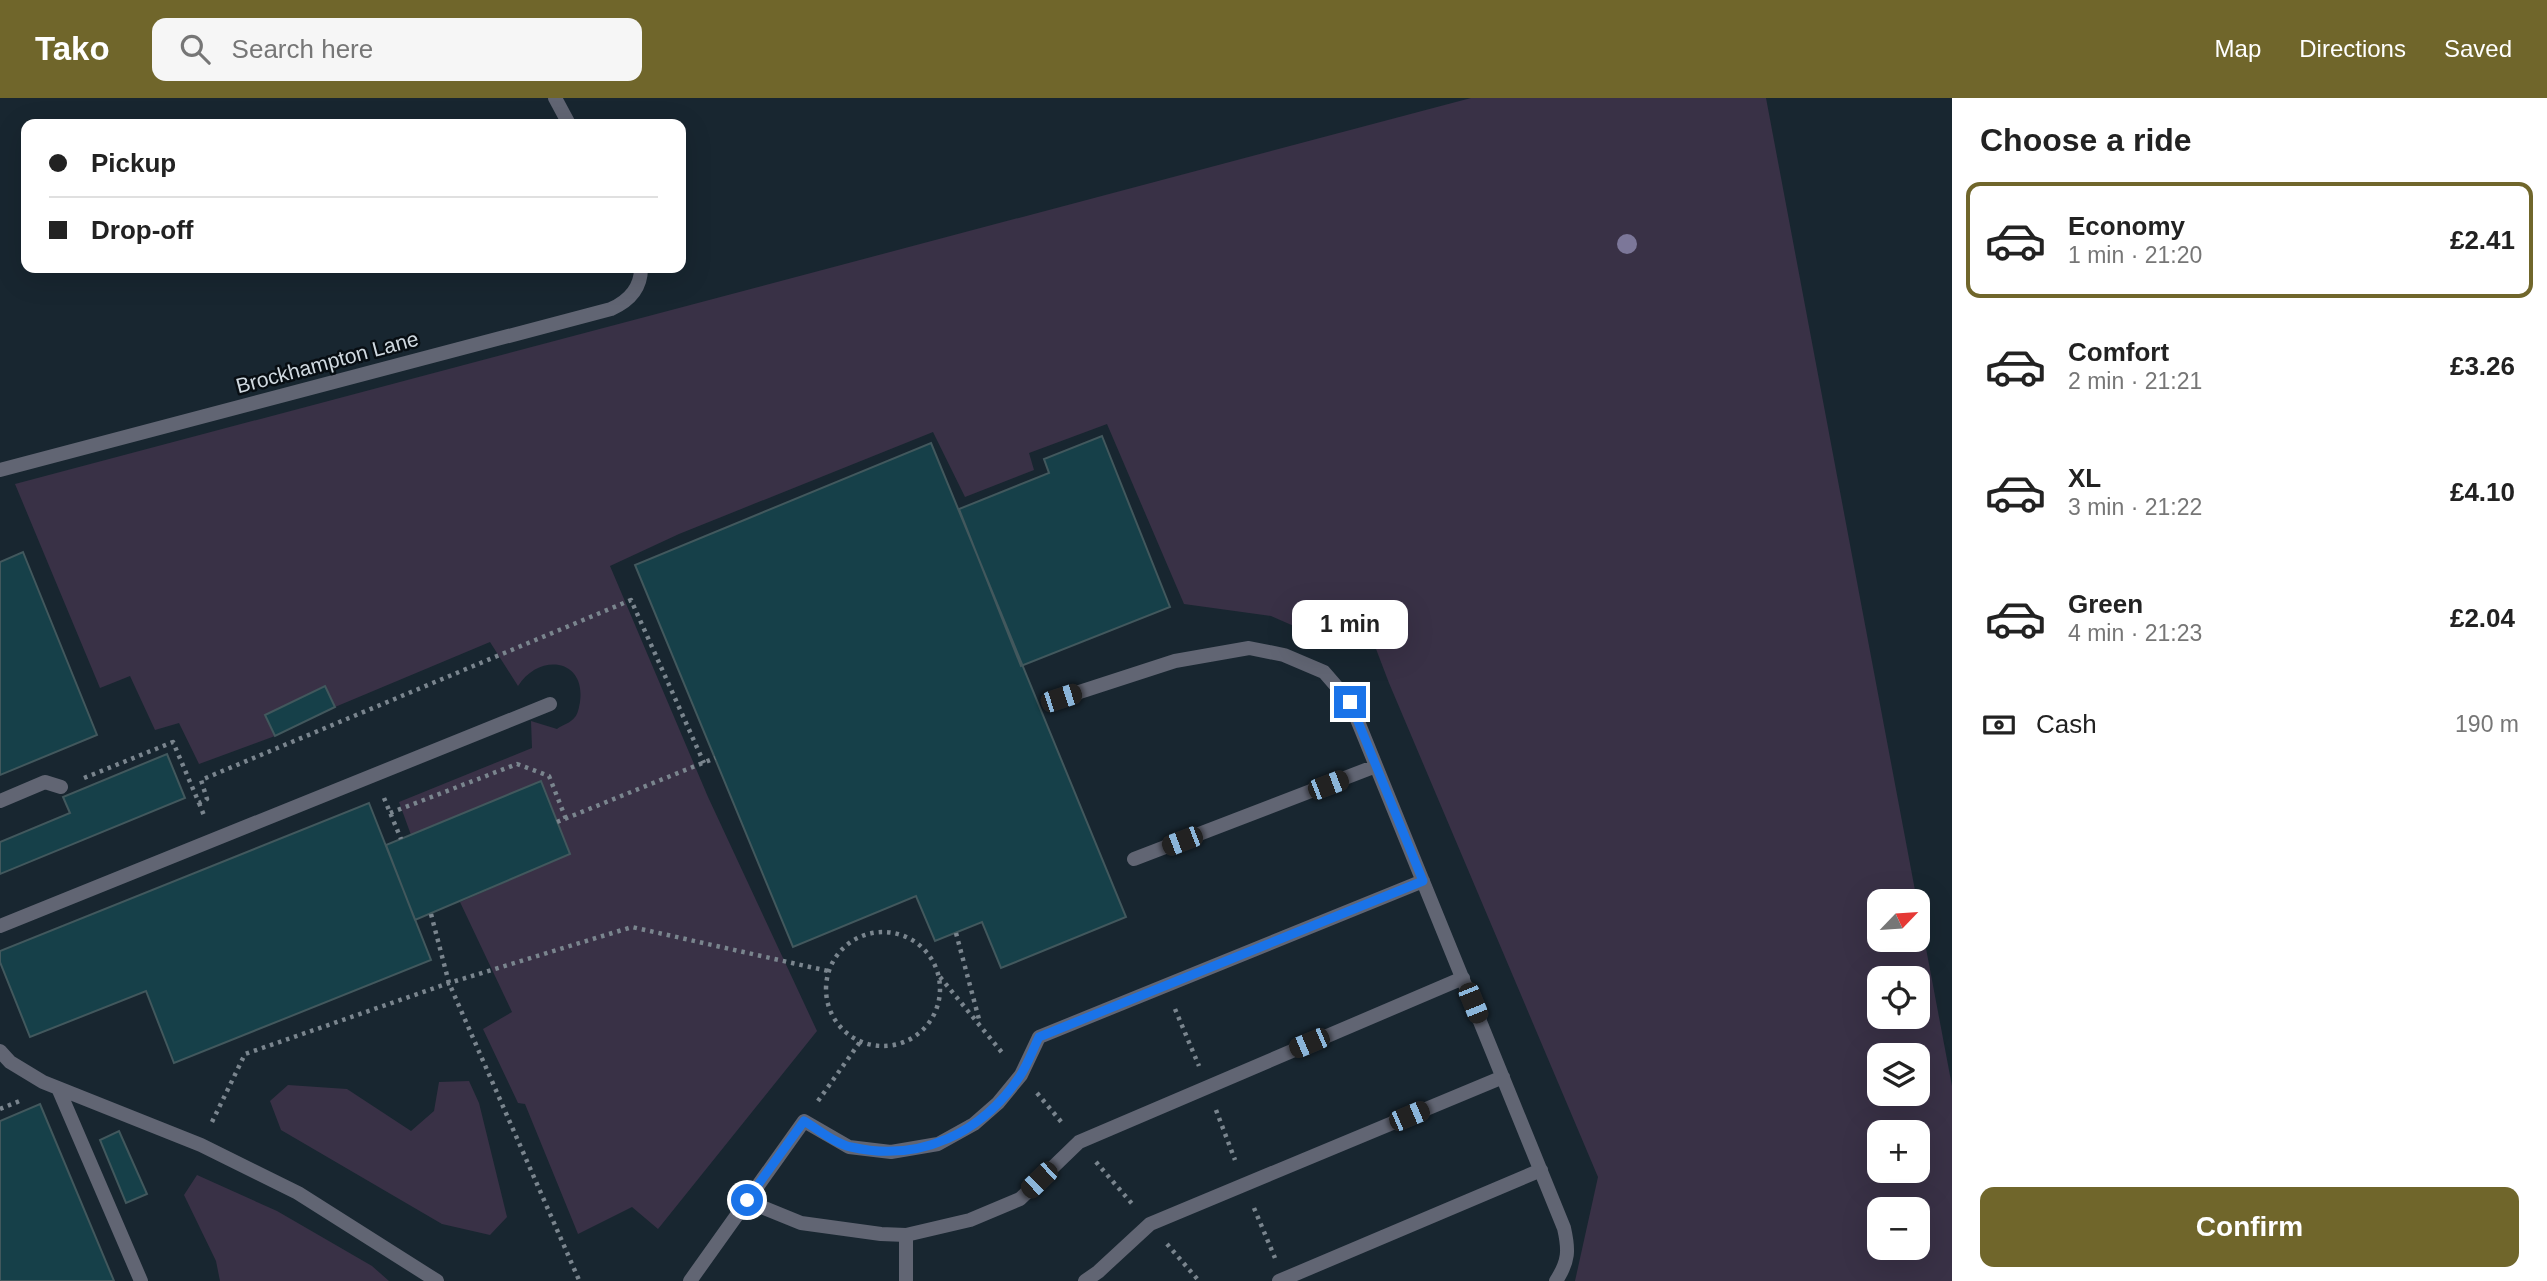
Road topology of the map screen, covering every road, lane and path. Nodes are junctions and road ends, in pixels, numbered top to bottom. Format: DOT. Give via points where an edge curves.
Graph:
graph roads {
  1 [pos="555,98"];
  2 [pos="566,119"];
  3 [pos="640,273"];
  4 [pos="0,470"];
  5 [pos="1061,698"];
  6 [pos="550,704"];
  7 [pos="715,758"];
  8 [pos="704,763"];
  9 [pos="1376,766"];
  10 [pos="375,775"];
  11 [pos="61,787"];
  12 [pos="0,801"];
  13 [pos="390,813"];
  14 [pos="566,819"];
  15 [pos="557,822"];
  16 [pos="401,839"];
  17 [pos="1134,859"];
  18 [pos="1423,881"];
  19 [pos="431,914"];
  20 [pos="0,926"];
  21 [pos="956,933"];
  22 [pos="828,971"];
  23 [pos="940,977"];
  24 [pos="1463,978"];
  25 [pos="449,983"];
  26 [pos="1166,985"];
  27 [pos="981,1028"];
  28 [pos="860,1042"];
  29 [pos="0,1051"];
  30 [pos="1021,1075"];
  31 [pos="1503,1077"];
  32 [pos="1207,1087"];
  33 [pos="58,1088"];
  34 [pos="9,1105"];
  35 [pos="0,1109"];
  36 [pos="804,1121"];
  37 [pos="1079,1142"];
  38 [pos="201,1145"];
  39 [pos="1541,1170"];
  40 [pos="1244,1185"];
  41 [pos="747,1200"];
  42 [pos="1150,1224"];
  43 [pos="906,1235"];
  44 [pos="579,1280"];
  45 [pos="1281,1280"];
  46 [pos="141,1281"];
  47 [pos="437,1281"];
  48 [pos="690,1281"];
  49 [pos="906,1281"];
  50 [pos="1085,1281"];
  51 [pos="1199,1281"];
  52 [pos="1556,1281"];
  1 -- 2 [label="street"];
  3 -- 4 [label="street, Brockhampton Lane" via="631,296 611,309"];
  5 -- 9 [label="street" via="1175,662 1249,648 1284,655 1324,672 1350,702"];
  6 -- 10 [label="street"];
  7 -- 8 [label="path"];
  8 -- 11 [label="path" via="631,600 201,780 207,799 199,803 173,742"];
  8 -- 14 [label="path"];
  9 -- 17 [label="street"];
  9 -- 18 [label="street"];
  10 -- 13 [label="path"];
  10 -- 20 [label="street"];
  11 -- 12 [label="street" via="46,782"];
  13 -- 14 [label="path" via="517,764 549,776"];
  13 -- 16 [label="path"];
  14 -- 15 [label="path"];
  18 -- 24 [label="street"];
  18 -- 26 [label="street"];
  19 -- 25 [label="path"];
  21 -- 27 [label="path"];
  22 -- 23 [label="path" via="838,953 853,940 873,932 895,932 915,941 931,957"];
  22 -- 25 [label="path" via="632,927"];
  22 -- 28 [label="path" via="825,990 830,1010 840,1027"];
  23 -- 27 [label="path"];
  23 -- 28 [label="path" via="939,1002 928,1025 909,1041 884,1047"];
  24 -- 31 [label="street"];
  24 -- 32 [label="street"];
  25 -- 38 [label="path" via="245,1054"];
  25 -- 44 [label="path"];
  26 -- 30 [label="street" via="1039,1037"];
  26 -- 32 [label="path"];
  27 -- 30 [label="path"];
  28 -- 36 [label="path"];
  29 -- 33 [label="street" via="10,1062"];
  30 -- 36 [label="street" via="974,1124 938,1144 891,1152 849,1147"];
  30 -- 37 [label="path"];
  31 -- 39 [label="street"];
  31 -- 40 [label="street"];
  32 -- 37 [label="street"];
  32 -- 40 [label="path"];
  33 -- 38 [label="street"];
  33 -- 46 [label="street"];
  34 -- 35 [label="path"];
  36 -- 41 [label="street"];
  37 -- 42 [label="path"];
  37 -- 43 [label="street" via="1020,1199 970,1220"];
  38 -- 47 [label="street" via="298,1193"];
  39 -- 45 [label="street"];
  39 -- 52 [label="street" via="1569,1251"];
  40 -- 42 [label="street"];
  40 -- 45 [label="path"];
  41 -- 43 [label="street" via="801,1223"];
  41 -- 48 [label="street"];
  42 -- 50 [label="street"];
  42 -- 51 [label="path"];
  43 -- 49 [label="street"];
}
